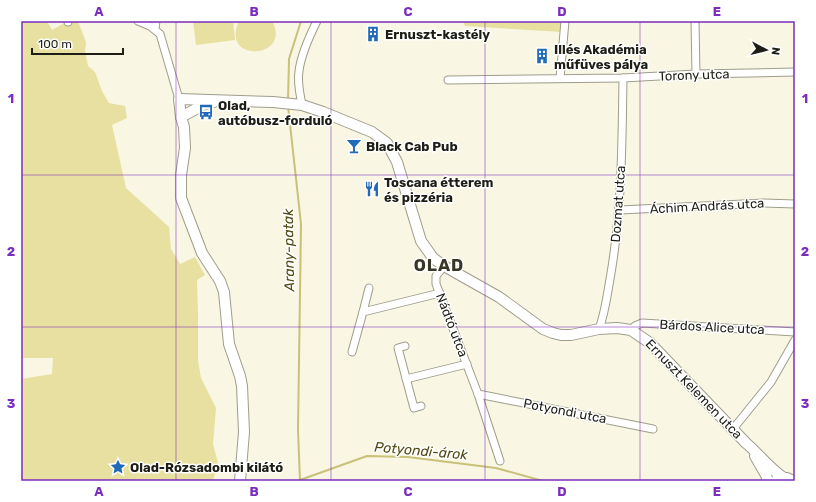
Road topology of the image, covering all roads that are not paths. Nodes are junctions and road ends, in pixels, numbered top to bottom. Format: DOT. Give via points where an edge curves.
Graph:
graph roads {
  1 [pos="138,21"];
  2 [pos="156,21"];
  3 [pos="317,21"];
  4 [pos="565,21"];
  5 [pos="695,21"];
  6 [pos="155,29"];
  7 [pos="795,72"];
  8 [pos="696,74"];
  9 [pos="560,78"];
  10 [pos="623,78"];
  11 [pos="448,80"];
  12 [pos="179,99"];
  13 [pos="217,100"];
  14 [pos="300,105"];
  15 [pos="181,117"];
  16 [pos="795,204"];
  17 [pos="620,210"];
  18 [pos="444,266"];
  19 [pos="369,288"];
  20 [pos="440,292"];
  21 [pos="363,312"];
  22 [pos="599,329"];
  23 [pos="631,330"];
  24 [pos="795,332"];
  25 [pos="795,340"];
  26 [pos="405,346"];
  27 [pos="352,352"];
  28 [pos="467,364"];
  29 [pos="406,379"];
  30 [pos="478,394"];
  31 [pos="421,406"];
  32 [pos="653,429"];
  33 [pos="733,429"];
  34 [pos="746,443"];
  35 [pos="500,461"];
  36 [pos="790,477"];
  37 [pos="240,481"];
  38 [pos="768,481"];
  39 [pos="774,481"];
  1 -- 6 [label="street"];
  2 -- 6 [label="street"];
  3 -- 14 [label="street" via="299,70"];
  4 -- 9 [label="street"];
  5 -- 8 [label="street"];
  6 -- 12 [label="street" via="164,42"];
  7 -- 8 [label="street, Torony utca"];
  8 -- 10 [label="street, Torony utca"];
  9 -- 10 [label="street, Torony utca"];
  9 -- 11 [label="street, Torony utca"];
  10 -- 17 [label="street, Dozmat utca"];
  12 -- 13 [label="street, Ernuszt Kelemen utca"];
  12 -- 15 [label="street"];
  13 -- 14 [label="street, Ernuszt Kelemen utca"];
  13 -- 15 [label="street"];
  14 -- 18 [label="street, Ernuszt Kelemen utca" via="372,132 387,143 397,162 421,241 433,258"];
  15 -- 37 [label="street" via="184,127 181,198 202,253 224,292 229,344 242,386 244,432"];
  16 -- 17 [label="street, Áchim András utca" via="764,203"];
  17 -- 22 [label="street, Dozmat utca" via="613,264"];
  18 -- 20 [label="street, Nádtó utca" via="436,276"];
  18 -- 22 [label="street, Ernuszt Kelemen utca" via="499,297 543,329 561,335 571,335"];
  19 -- 21 [label="street"];
  20 -- 21 [label="street"];
  20 -- 28 [label="street, Nádtó utca"];
  21 -- 27 [label="street"];
  22 -- 23 [label="street, Ernuszt Kelemen utca"];
  23 -- 24 [label="street, Bárdos Alice utca" via="642,323"];
  23 -- 33 [label="street, Ernuszt Kelemen utca" via="650,343"];
  25 -- 33 [label="street" via="771,382"];
  26 -- 29 [label="street" via="398,348"];
  28 -- 29 [label="street, Nádtó utca"];
  28 -- 30 [label="street, Nádtó utca"];
  29 -- 31 [label="street" via="414,408"];
  30 -- 32 [label="street, Potyondi utca"];
  30 -- 35 [label="street, Nádtó utca"];
  33 -- 34 [label="street, Ernuszt Kelemen utca"];
  34 -- 36 [label="street, Ernuszt Kelemen utca" via="778,474"];
  34 -- 38 [label="street, Ernuszt Kelemen utca"];
  36 -- 39 [label="street"];
}
